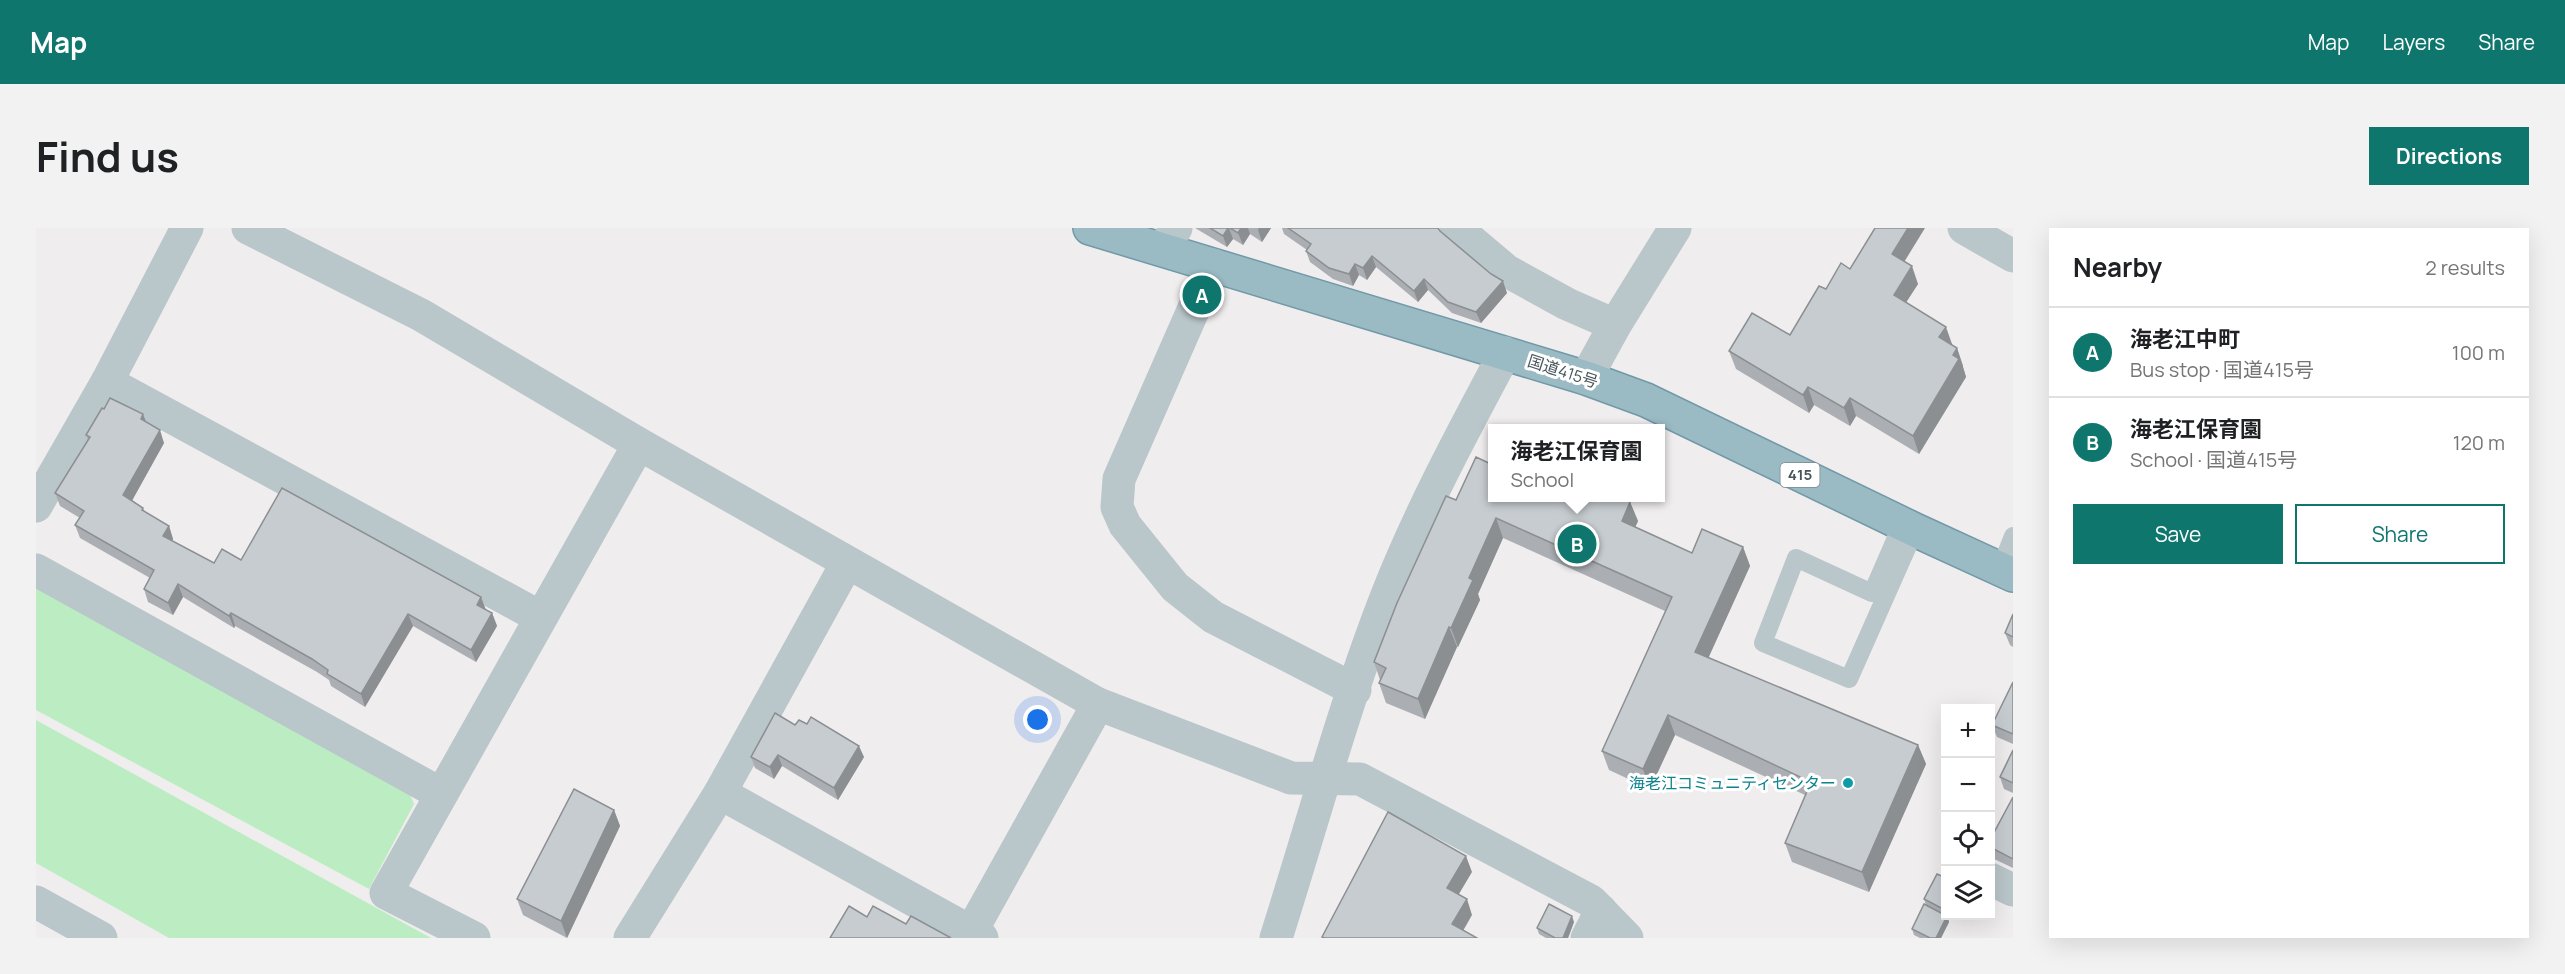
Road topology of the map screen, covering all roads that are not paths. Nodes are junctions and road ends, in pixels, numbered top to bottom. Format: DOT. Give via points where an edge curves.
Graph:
graph roads {
  1 [pos="187,228"];
  2 [pos="248,228"];
  3 [pos="1090,228"];
  4 [pos="1456,228"];
  5 [pos="1675,228"];
  6 [pos="1964,228"];
  7 [pos="1170,238"];
  8 [pos="2013,256"];
  9 [pos="1213,266"];
  10 [pos="1615,325"];
  11 [pos="1505,353"];
  12 [pos="1586,378"];
  13 [pos="107,382"];
  14 [pos="639,444"];
  15 [pos="36,506"];
  16 [pos="1908,527"];
  17 [pos="2013,536"];
  18 [pos="847,563"];
  19 [pos="36,570"];
  20 [pos="2007,572"];
  21 [pos="540,617"];
  22 [pos="1355,690"];
  23 [pos="1098,704"];
  24 [pos="1327,778"];
  25 [pos="720,793"];
  26 [pos="441,794"];
  27 [pos="1995,881"];
  28 [pos="2013,890"];
  29 [pos="36,902"];
  30 [pos="1594,924"];
  31 [pos="977,935"];
  32 [pos="101,938"];
  33 [pos="474,938"];
  34 [pos="630,938"];
  35 [pos="1276,938"];
  36 [pos="1627,938"];
  1 -- 13 [label="street"];
  2 -- 14 [label="street" via="421,315"];
  3 -- 7 [label="highway, 国道415号 / 415"];
  4 -- 10 [label="street" via="1507,271"];
  5 -- 10 [label="street"];
  6 -- 8 [label="street"];
  7 -- 9 [label="highway, 国道415号 / 415"];
  9 -- 11 [label="highway, 国道415号 / 415"];
  9 -- 22 [label="street" via="1119,479 1117,507 1125,525 1175,587 1205,611"];
  10 -- 12 [label="street"];
  11 -- 12 [label="highway, 国道415号 / 415"];
  11 -- 22 [label="street" via="1441,476 1387,595"];
  12 -- 16 [label="highway, 国道415号 / 415" via="1646,400"];
  13 -- 15 [label="street"];
  13 -- 21 [label="street"];
  14 -- 18 [label="street"];
  14 -- 21 [label="street"];
  16 -- 16 [label="lane" via="1849,679 1763,643 1796,558 1872,592"];
  16 -- 20 [label="highway, 国道415号 / 415"];
  17 -- 20 [label="lane"];
  18 -- 23 [label="street"];
  18 -- 25 [label="street"];
  19 -- 26 [label="street"];
  21 -- 26 [label="street"];
  22 -- 24 [label="street"];
  23 -- 24 [label="street" via="1291,778"];
  23 -- 31 [label="street"];
  24 -- 30 [label="street" via="1360,779 1592,900"];
  24 -- 35 [label="street"];
  25 -- 31 [label="street"];
  25 -- 34 [label="street"];
  26 -- 33 [label="street" via="386,892"];
  27 -- 28 [label="street"];
  29 -- 32 [label="street"];
  30 -- 36 [label="street"];
}
